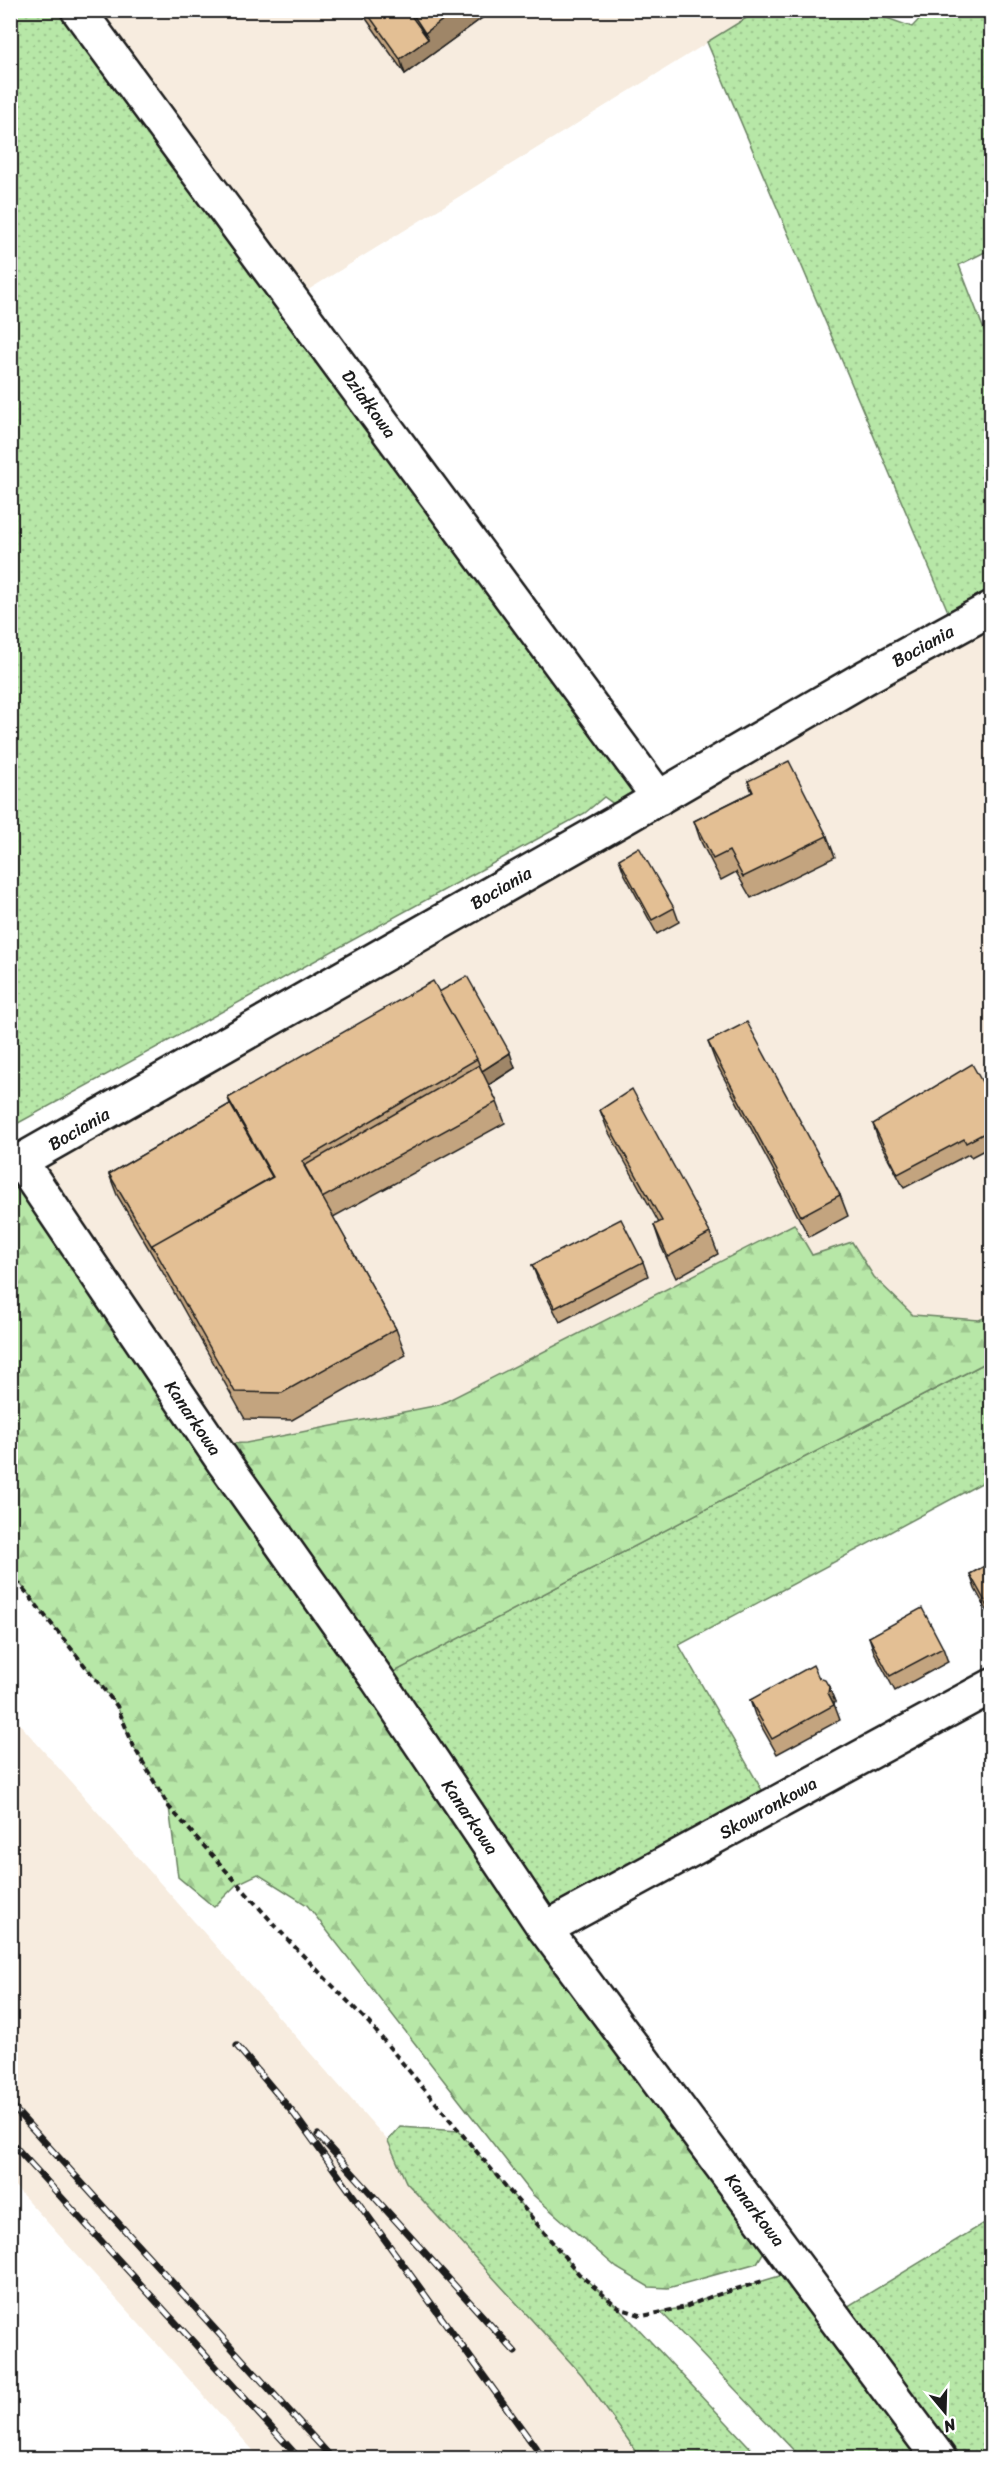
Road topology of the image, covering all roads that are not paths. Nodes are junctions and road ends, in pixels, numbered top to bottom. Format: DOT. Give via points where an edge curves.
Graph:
graph roads {
  1 [pos="78,10"];
  2 [pos="992,608"];
  3 [pos="659,798"];
  4 [pos="16,1164"];
  5 [pos="992,1686"];
  6 [pos="545,1929"];
  7 [pos="939,2458"];
  1 -- 3 [label="street, Działkowa"];
  2 -- 3 [label="street, Bociania"];
  3 -- 4 [label="street, Bociania"];
  4 -- 6 [label="street, Kanarkowa" via="378,1680"];
  5 -- 6 [label="street, Skowronkowa"];
  6 -- 7 [label="street, Kanarkowa"];
}
